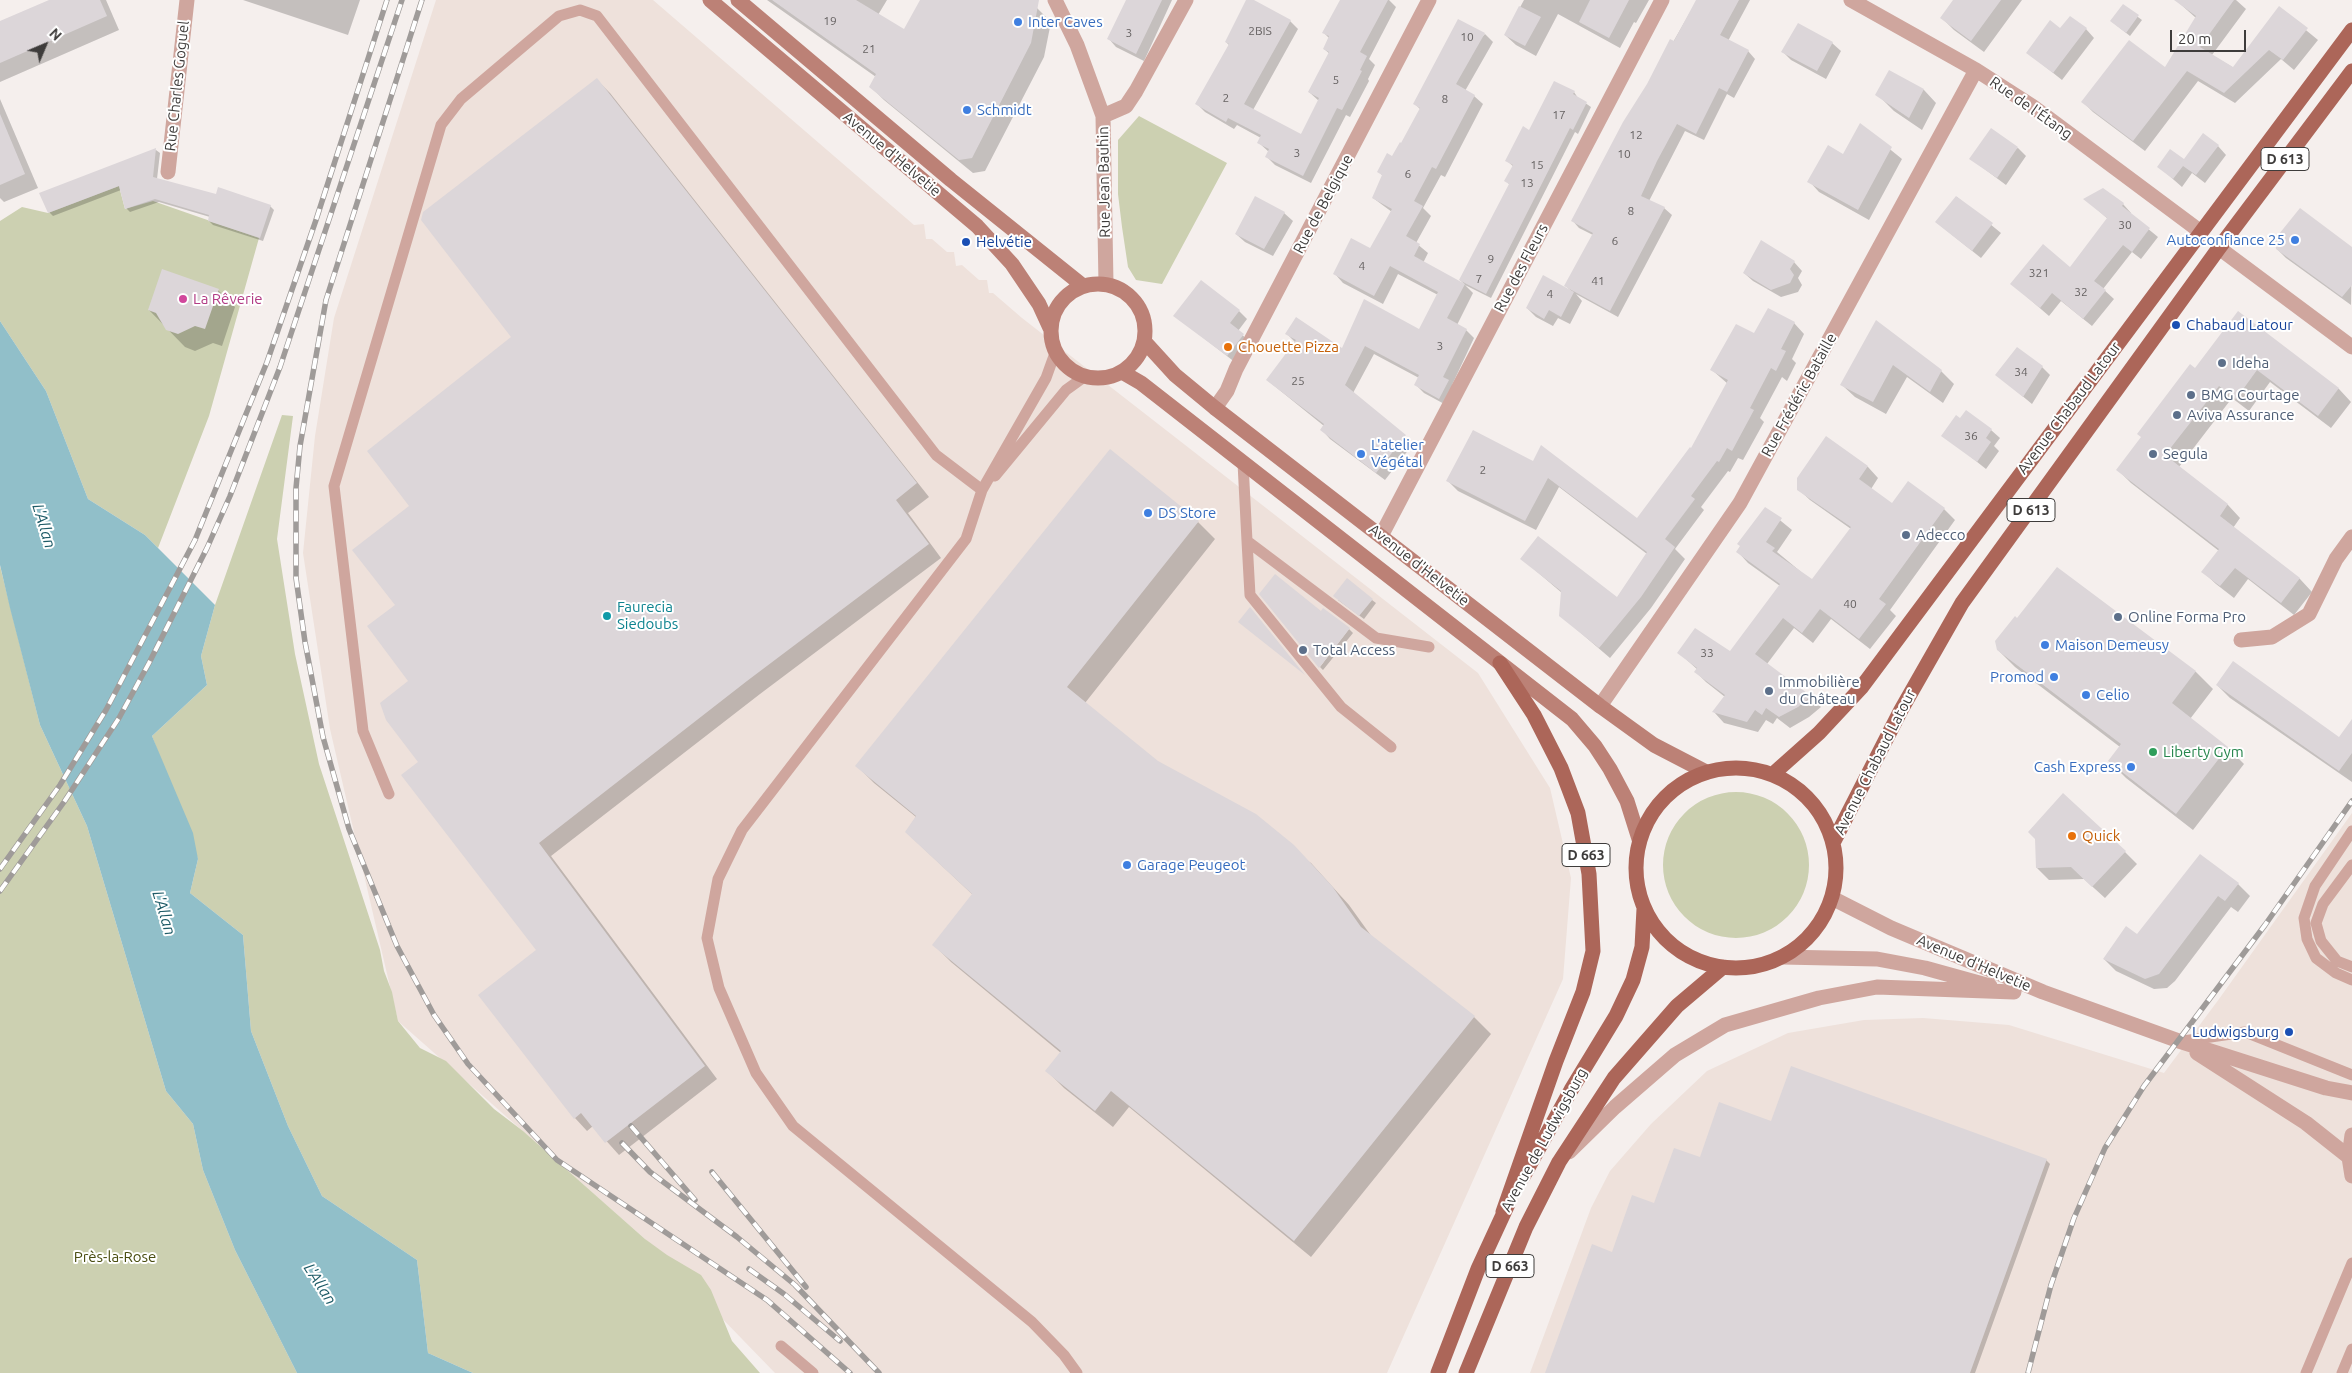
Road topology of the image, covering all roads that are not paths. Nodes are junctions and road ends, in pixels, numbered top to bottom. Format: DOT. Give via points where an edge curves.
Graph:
graph roads {
  1 [pos="187,0"];
  2 [pos="710,0"];
  3 [pos="738,0"];
  4 [pos="1055,0"];
  5 [pos="1186,0"];
  6 [pos="1429,0"];
  7 [pos="1662,0"];
  8 [pos="1851,0"];
  9 [pos="2352,30"];
  10 [pos="1976,70"];
  11 [pos="2352,71"];
  12 [pos="1103,116"];
  13 [pos="168,172"];
  14 [pos="2198,230"];
  15 [pos="2219,248"];
  16 [pos="1106,284"];
  17 [pos="1082,285"];
  18 [pos="1050,328"];
  19 [pos="1144,341"];
  20 [pos="2352,347"];
  21 [pos="1055,353"];
  22 [pos="1122,372"];
  23 [pos="1084,377"];
  24 [pos="1215,408"];
  25 [pos="1243,463"];
  26 [pos="982,490"];
  27 [pos="1381,536"];
  28 [pos="2352,536"];
  29 [pos="1246,541"];
  30 [pos="2241,640"];
  31 [pos="1430,647"];
  32 [pos="1500,663"];
  33 [pos="1600,706"];
  34 [pos="1391,747"];
  35 [pos="1706,772"];
  36 [pos="1773,774"];
  37 [pos="389,794"];
  38 [pos="2352,831"];
  39 [pos="1639,839"];
  40 [pos="1833,843"];
  41 [pos="2352,865"];
  42 [pos="1832,898"];
  43 [pos="1644,909"];
  44 [pos="1782,958"];
  45 [pos="1723,967"];
  46 [pos="2352,968"];
  47 [pos="2352,980"];
  48 [pos="1877,987"];
  49 [pos="2014,992"];
  50 [pos="2120,1020"];
  51 [pos="2179,1041"];
  52 [pos="2352,1076"];
  53 [pos="2352,1093"];
  54 [pos="2352,1135"];
  55 [pos="2349,1157"];
  56 [pos="1559,1162"];
  57 [pos="2352,1176"];
  58 [pos="1503,1212"];
  59 [pos="2352,1263"];
  60 [pos="782,1346"];
  61 [pos="2352,1349"];
  62 [pos="813,1373"];
  63 [pos="1077,1373"];
  64 [pos="1438,1373"];
  65 [pos="1466,1373"];
  66 [pos="2306,1373"];
  67 [pos="2342,1373"];
  1 -- 13 [label="street, Rue Charles Goguel"];
  2 -- 18 [label="main road, Avenue d'Helvetie" via="977,226 1012,264 1039,304"];
  3 -- 17 [label="main road, Avenue d'Helvetie" via="951,180"];
  4 -- 12 [label="street, Rue Jean Bauhin" via="1077,44"];
  5 -- 12 [label="street" via="1126,106"];
  6 -- 24 [label="street, Rue de Belgique" via="1227,391"];
  7 -- 27 [label="street, Rue des Fleurs"];
  8 -- 10 [label="street, Rue de l'Étang"];
  9 -- 14 [label="main road, Avenue Chabaud Latour / D 613"];
  10 -- 14 [label="street, Rue de l'Étang" via="2032,106"];
  10 -- 33 [label="street, Rue Frédéric Bataille" via="1740,503"];
  11 -- 15 [label="main road, Avenue Chabaud Latour / D 613"];
  12 -- 16 [label="street, Rue Jean Bauhin"];
  14 -- 36 [label="main road, Avenue Chabaud Latour / D 613" via="1861,688"];
  15 -- 20 [label="street"];
  15 -- 40 [label="main road, Avenue Chabaud Latour / D 613" via="1962,603 1905,702"];
  16 -- 17 [label="main road"];
  16 -- 19 [label="main road" via="1132,298 1141,311 1145,325"];
  17 -- 18 [label="main road" via="1059,302"];
  18 -- 21 [label="main road"];
  19 -- 22 [label="main road" via="1140,353"];
  19 -- 24 [label="main road, Avenue d'Helvetie" via="1175,375"];
  21 -- 23 [label="main road" via="1073,372"];
  21 -- 26 [label="lane" via="1046,378"];
  22 -- 23 [label="main road" via="1097,379"];
  22 -- 25 [label="main road, Avenue d'Helvetie / D 663" via="1141,383"];
  23 -- 26 [label="lane" via="1066,390"];
  24 -- 27 [label="main road, Avenue d'Helvetie"];
  25 -- 29 [label="lane"];
  25 -- 32 [label="main road, Avenue d'Helvetie / D 663"];
  26 -- 37 [label="lane" via="936,455 597,16 580,10 559,16 461,99 441,125 334,486 364,731"];
  26 -- 63 [label="lane" via="966,539 742,830 718,879 707,938 719,988 756,1072 793,1126 1032,1322"];
  27 -- 33 [label="main road, Avenue d'Helvetie"];
  28 -- 30 [label="street" via="2336,559 2309,614 2272,637"];
  29 -- 31 [label="lane" via="1376,638"];
  29 -- 34 [label="lane" via="1250,595 1341,707"];
  32 -- 39 [label="main road, Avenue d'Helvetie / D 663" via="1572,719 1595,746 1627,801"];
  32 -- 58 [label="main road, D 663" via="1534,715 1561,768 1578,814 1589,874 1593,942 1583,992"];
  33 -- 35 [label="main road, Avenue d'Helvetie" via="1654,745"];
  35 -- 36 [label="main road" via="1744,767"];
  35 -- 39 [label="main road" via="1677,786 1654,810"];
  36 -- 40 [label="main road" via="1800,790 1821,814"];
  38 -- 47 [label="lane" via="2315,886 2304,918 2307,939 2316,958"];
  39 -- 43 [label="main road" via="1637,886"];
  40 -- 42 [label="main road" via="1836,870"];
  41 -- 46 [label="lane" via="2323,904 2316,923 2321,941 2337,961"];
  42 -- 44 [label="main road" via="1821,922 1804,942"];
  42 -- 50 [label="street, Avenue d'Helvetie" via="1927,943 2043,992"];
  43 -- 45 [label="main road" via="1663,937 1691,958"];
  43 -- 58 [label="main road, Avenue de Ludwigsburg / D 663" via="1642,947 1633,980 1616,1016"];
  44 -- 45 [label="main road" via="1753,967"];
  44 -- 49 [label="street, Avenue d'Helvetie" via="1877,959"];
  45 -- 56 [label="main road, Avenue de Ludwigsburg / D 663" via="1677,1006 1614,1078"];
  48 -- 49 [label="street, Avenue d'Helvetie"];
  48 -- 56 [label="street, Avenue de Ludwigsburg" via="1819,998 1725,1025 1675,1055"];
  49 -- 50 [label="street, Avenue d'Helvetie"];
  50 -- 51 [label="street, Avenue d'Helvetie"];
  51 -- 52 [label="lane" via="2245,1032"];
  51 -- 53 [label="street, Avenue d'Helvetie" via="2326,1088"];
  51 -- 55 [label="street, Avenue d'Helvetie" via="2306,1123"];
  54 -- 55 [label="street"];
  55 -- 57 [label="street"];
  56 -- 65 [label="main road, Avenue de Ludwigsburg / D 663" via="1526,1227"];
  58 -- 64 [label="main road, Avenue de Ludwigsburg / D 663"];
  59 -- 66 [label="lane"];
  60 -- 62 [label="lane"];
  61 -- 67 [label="lane"];
}
